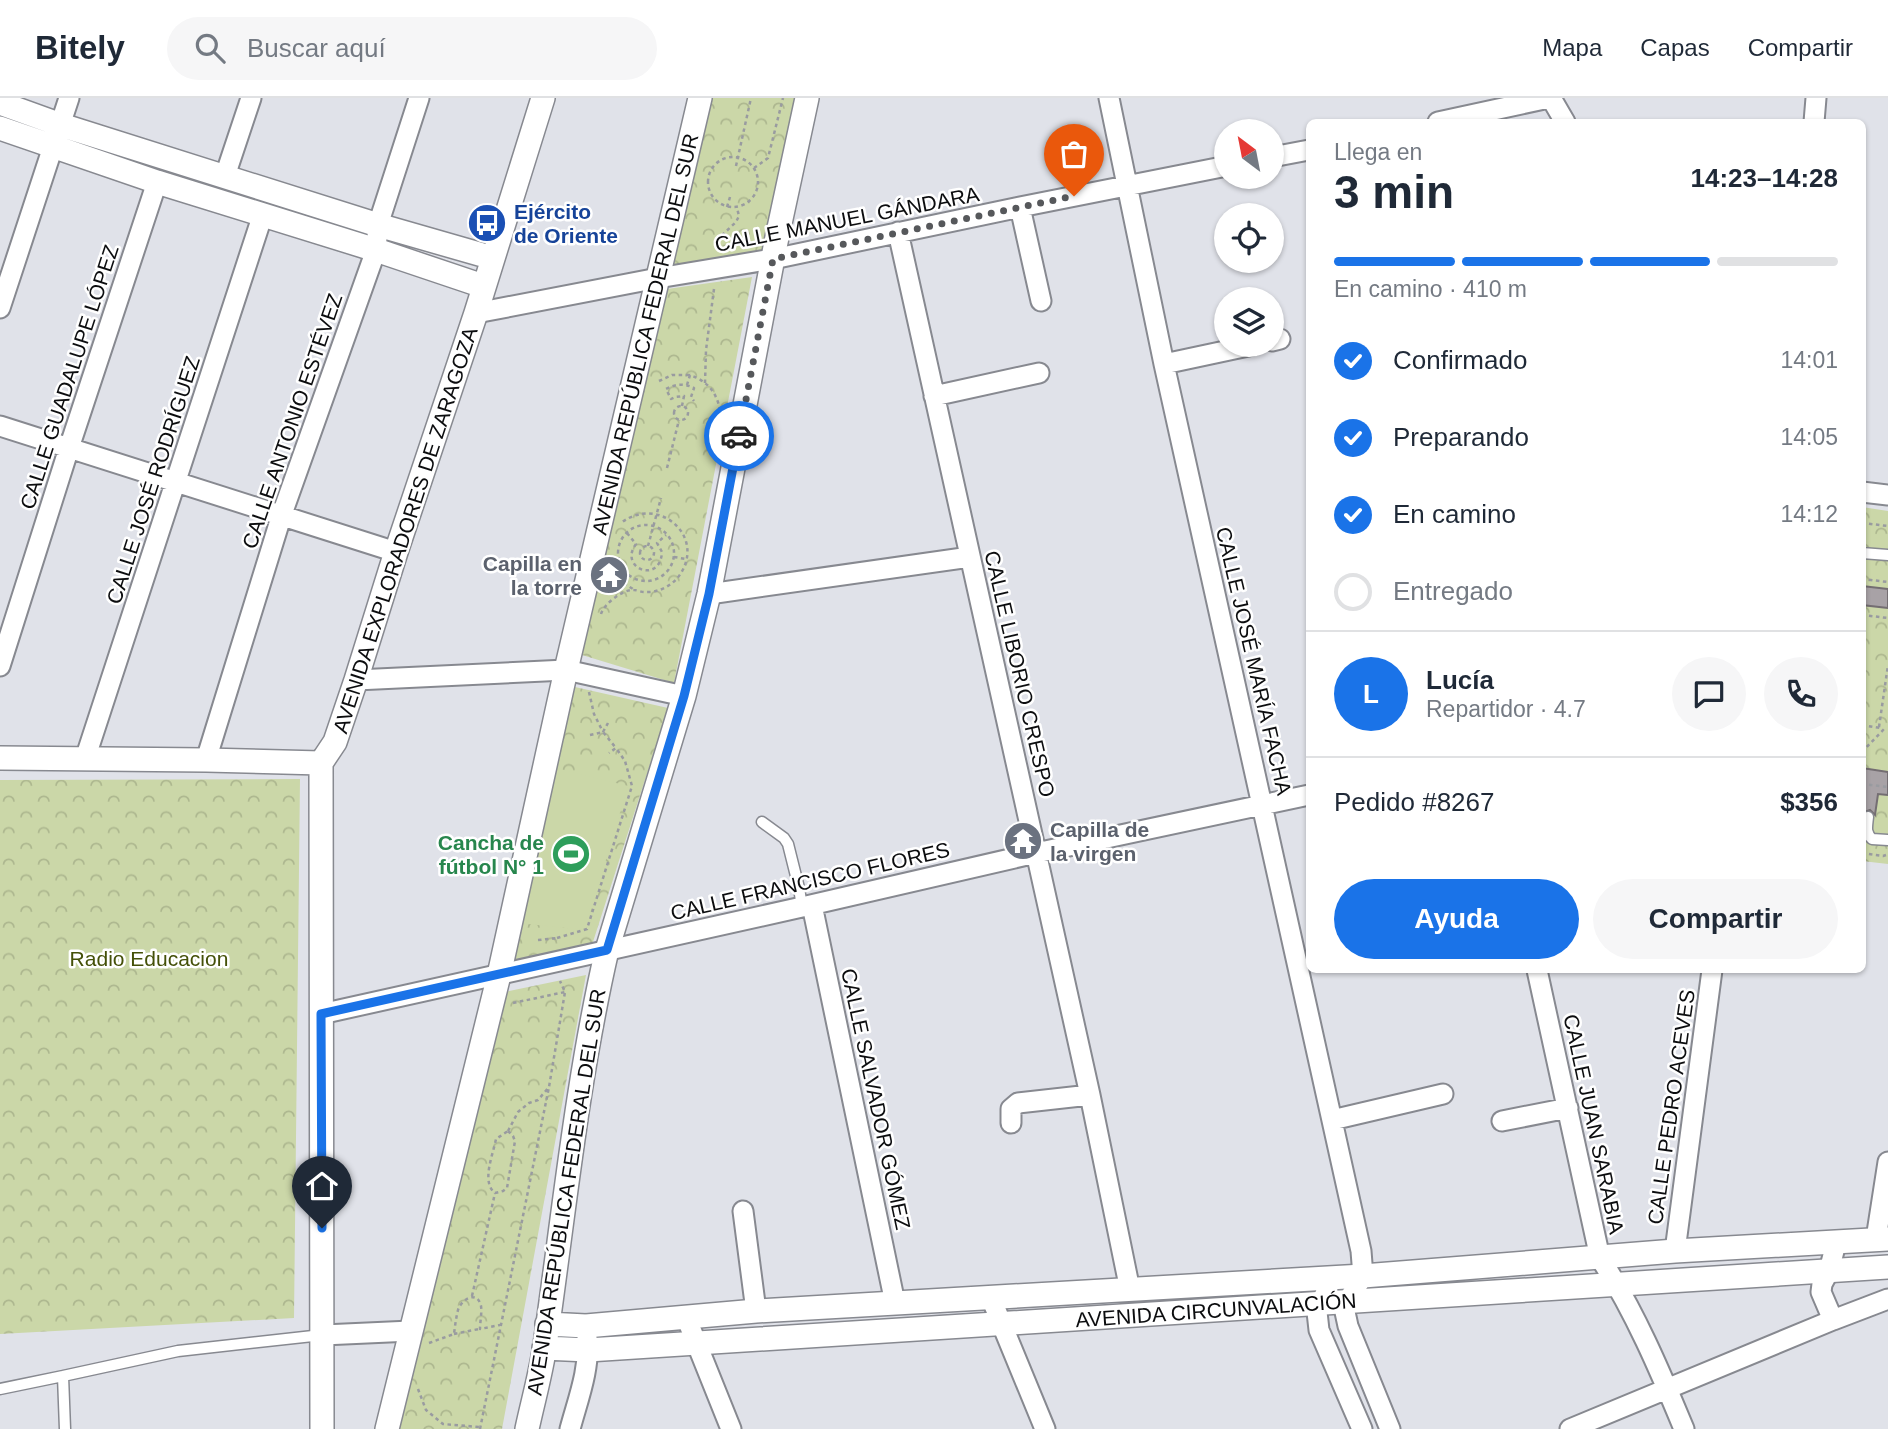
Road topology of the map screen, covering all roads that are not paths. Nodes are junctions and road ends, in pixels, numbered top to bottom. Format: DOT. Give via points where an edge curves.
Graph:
graph roads {
  1 [pos="69,98"];
  2 [pos="251,98"];
  3 [pos="419,98"];
  4 [pos="543,98"];
  5 [pos="700,98"];
  6 [pos="807,98"];
  7 [pos="1110,98"];
  8 [pos="1550,98"];
  9 [pos="1816,98"];
  10 [pos="0,103"];
  11 [pos="1452,119"];
  12 [pos="1563,119"];
  13 [pos="1814,119"];
  14 [pos="0,128"];
  15 [pos="57,136"];
  16 [pos="1306,151"];
  17 [pos="1284,155"];
  18 [pos="1214,168"];
  19 [pos="225,176"];
  20 [pos="157,183"];
  21 [pos="1128,185"];
  22 [pos="1020,207"];
  23 [pos="263,214"];
  24 [pos="378,225"];
  25 [pos="898,232"];
  26 [pos="376,250"];
  27 [pos="493,258"];
  28 [pos="773,259"];
  29 [pos="658,278"];
  30 [pos="483,286"];
  31 [pos="1041,301"];
  32 [pos="0,308"];
  33 [pos="476,313"];
  34 [pos="1214,353"];
  35 [pos="1164,364"];
  36 [pos="1039,373"];
  37 [pos="934,396"];
  38 [pos="0,426"];
  39 [pos="69,448"];
  40 [pos="177,481"];
  41 [pos="1866,492"];
  42 [pos="1888,495"];
  43 [pos="282,514"];
  44 [pos="396,552"];
  45 [pos="1866,553"];
  46 [pos="1888,555"];
  47 [pos="970,557"];
  48 [pos="709,594"];
  49 [pos="0,666"];
  50 [pos="566,670"];
  51 [pos="356,680"];
  52 [pos="684,696"];
  53 [pos="0,758"];
  54 [pos="85,759"];
  55 [pos="206,760"];
  56 [pos="321,763"];
  57 [pos="1306,796"];
  58 [pos="1263,804"];
  59 [pos="1868,817"];
  60 [pos="762,822"];
  61 [pos="1888,840"];
  62 [pos="1036,853"];
  63 [pos="807,906"];
  64 [pos="1301,936"];
  65 [pos="607,950"];
  66 [pos="1306,966"];
  67 [pos="1307,973"];
  68 [pos="1538,973"];
  69 [pos="1712,973"];
  70 [pos="499,975"];
  71 [pos="321,1014"];
  72 [pos="1443,1094"];
  73 [pos="1090,1096"];
  74 [pos="1568,1108"];
  75 [pos="1332,1120"];
  76 [pos="1502,1121"];
  77 [pos="1011,1123"];
  78 [pos="1888,1162"];
  79 [pos="743,1211"];
  80 [pos="1882,1239"];
  81 [pos="1836,1243"];
  82 [pos="1675,1251"];
  83 [pos="1600,1258"];
  84 [pos="1888,1267"];
  85 [pos="1829,1271"];
  86 [pos="1363,1276"];
  87 [pos="1332,1278"];
  88 [pos="1616,1283"];
  89 [pos="1130,1290"];
  90 [pos="991,1298"];
  91 [pos="1888,1299"];
  92 [pos="1347,1301"];
  93 [pos="895,1303"];
  94 [pos="1320,1303"];
  95 [pos="836,1308"];
  96 [pos="756,1311"];
  97 [pos="686,1317"];
  98 [pos="1833,1320"];
  99 [pos="547,1324"];
  100 [pos="1002,1324"];
  101 [pos="586,1326"];
  102 [pos="841,1333"];
  103 [pos="323,1335"];
  104 [pos="418,1339"];
  105 [pos="697,1343"];
  106 [pos="544,1348"];
  107 [pos="588,1350"];
  108 [pos="63,1376"];
  109 [pos="1668,1388"];
  110 [pos="0,1389"];
  111 [pos="65,1429"];
  112 [pos="322,1429"];
  113 [pos="387,1429"];
  114 [pos="527,1429"];
  115 [pos="570,1429"];
  116 [pos="731,1429"];
  117 [pos="1045,1429"];
  118 [pos="1362,1429"];
  119 [pos="1390,1429"];
  120 [pos="1570,1429"];
  121 [pos="1684,1429"];
  1 -- 15 [label="street"];
  2 -- 19 [label="street"];
  3 -- 24 [label="street, CALLE ANTONIO ESTÉVEZ"];
  4 -- 27 [label="street, AVENIDA EXPLORADORES DE ZARAGOZA"];
  5 -- 29 [label="street, AVENIDA REPÚBLICA FEDERAL DEL SUR"];
  6 -- 28 [label="street, AVENIDA REPÚBLICA FEDERAL DEL SUR"];
  7 -- 21 [label="street, CALLE JOSÉ MARÍA FACHA"];
  8 -- 11 [label="street"];
  8 -- 12 [label="street"];
  9 -- 13 [label="street"];
  10 -- 15 [label="street"];
  14 -- 15 [label="street"];
  15 -- 19 [label="street"];
  15 -- 20 [label="street"];
  15 -- 32 [label="street"];
  16 -- 17 [label="street"];
  18 -- 21 [label="street, CALLE MANUEL GÁNDARA"];
  19 -- 24 [label="street"];
  20 -- 23 [label="street"];
  20 -- 39 [label="street, CALLE GUADALUPE LÓPEZ"];
  21 -- 22 [label="street, CALLE MANUEL GÁNDARA"];
  21 -- 35 [label="street, CALLE JOSÉ MARÍA FACHA"];
  22 -- 25 [label="street, CALLE MANUEL GÁNDARA"];
  22 -- 31 [label="street"];
  23 -- 26 [label="street"];
  23 -- 40 [label="street, CALLE JOSÉ RODRÍGUEZ"];
  24 -- 26 [label="street, CALLE ANTONIO ESTÉVEZ"];
  24 -- 27 [label="street"];
  25 -- 28 [label="street, CALLE MANUEL GÁNDARA"];
  25 -- 37 [label="street, CALLE LIBORIO CRESPO"];
  26 -- 30 [label="street"];
  26 -- 43 [label="street, CALLE ANTONIO ESTÉVEZ"];
  27 -- 30 [label="street, AVENIDA EXPLORADORES DE ZARAGOZA"];
  28 -- 29 [label="street, CALLE MANUEL GÁNDARA"];
  28 -- 48 [label="street, AVENIDA REPÚBLICA FEDERAL DEL SUR"];
  29 -- 33 [label="street, CALLE MANUEL GÁNDARA"];
  29 -- 50 [label="street, AVENIDA REPÚBLICA FEDERAL DEL SUR"];
  30 -- 33 [label="street, AVENIDA EXPLORADORES DE ZARAGOZA"];
  33 -- 44 [label="street, AVENIDA EXPLORADORES DE ZARAGOZA"];
  34 -- 35 [label="street"];
  35 -- 58 [label="street, CALLE JOSÉ MARÍA FACHA"];
  36 -- 37 [label="street"];
  37 -- 47 [label="street, CALLE LIBORIO CRESPO"];
  38 -- 39 [label="street"];
  39 -- 40 [label="street"];
  39 -- 49 [label="street, CALLE GUADALUPE LÓPEZ"];
  40 -- 43 [label="street"];
  40 -- 54 [label="street, CALLE JOSÉ RODRÍGUEZ"];
  41 -- 42 [label="street"];
  43 -- 44 [label="street"];
  43 -- 55 [label="street, CALLE ANTONIO ESTÉVEZ"];
  44 -- 51 [label="street, AVENIDA EXPLORADORES DE ZARAGOZA"];
  45 -- 46 [label="lane"];
  47 -- 48 [label="street"];
  47 -- 62 [label="street, CALLE LIBORIO CRESPO"];
  48 -- 52 [label="street, AVENIDA REPÚBLICA FEDERAL DEL SUR"];
  50 -- 51 [label="street"];
  50 -- 52 [label="street"];
  50 -- 70 [label="street, AVENIDA REPÚBLICA FEDERAL DEL SUR"];
  51 -- 56 [label="street, AVENIDA EXPLORADORES DE ZARAGOZA" via="335,742"];
  52 -- 65 [label="street, AVENIDA REPÚBLICA FEDERAL DEL SUR"];
  53 -- 54 [label="street"];
  54 -- 55 [label="street"];
  55 -- 56 [label="street"];
  56 -- 71 [label="street, AVENIDA EXPLORADORES DE ZARAGOZA"];
  57 -- 58 [label="street, CALLE FRANCISCO FLORES"];
  58 -- 62 [label="street, CALLE FRANCISCO FLORES"];
  58 -- 64 [label="street, CALLE JOSÉ MARÍA FACHA"];
  59 -- 61 [label="lane" via="1868,835"];
  60 -- 63 [label="lane" via="788,844"];
  62 -- 63 [label="street, CALLE FRANCISCO FLORES"];
  62 -- 73 [label="street, CALLE LIBORIO CRESPO"];
  63 -- 65 [label="street, CALLE FRANCISCO FLORES"];
  63 -- 93 [label="street, CALLE SALVADOR GÓMEZ"];
  64 -- 66 [label="street, CALLE JOSÉ MARÍA FACHA"];
  65 -- 70 [label="street, CALLE FRANCISCO FLORES"];
  65 -- 99 [label="street, AVENIDA REPÚBLICA FEDERAL DEL SUR" via="575,1124"];
  67 -- 75 [label="street, CALLE JOSÉ MARÍA FACHA"];
  68 -- 74 [label="street, CALLE JUAN SARABIA"];
  69 -- 82 [label="street, CALLE PEDRO ACEVES"];
  70 -- 71 [label="street, CALLE FRANCISCO FLORES"];
  70 -- 104 [label="street, AVENIDA REPÚBLICA FEDERAL DEL SUR"];
  71 -- 103 [label="street, AVENIDA EXPLORADORES DE ZARAGOZA"];
  72 -- 75 [label="street"];
  73 -- 77 [label="street" via="1018,1103 1011,1109"];
  73 -- 89 [label="street, CALLE LIBORIO CRESPO"];
  74 -- 76 [label="street"];
  74 -- 83 [label="street, CALLE JUAN SARABIA"];
  75 -- 86 [label="street, CALLE JOSÉ MARÍA FACHA"];
  78 -- 80 [label="street"];
  79 -- 96 [label="street"];
  80 -- 81 [label="street, AVENIDA CIRCUNVALACIÓN"];
  81 -- 82 [label="street, AVENIDA CIRCUNVALACIÓN"];
  81 -- 85 [label="street"];
  82 -- 83 [label="street, AVENIDA CIRCUNVALACIÓN"];
  83 -- 86 [label="street, AVENIDA CIRCUNVALACIÓN"];
  83 -- 88 [label="street, CALLE JUAN SARABIA"];
  84 -- 85 [label="street, AVENIDA CIRCUNVALACIÓN"];
  85 -- 88 [label="street, AVENIDA CIRCUNVALACIÓN"];
  85 -- 98 [label="street" via="1821,1292"];
  86 -- 87 [label="street, AVENIDA CIRCUNVALACIÓN"];
  86 -- 92 [label="street"];
  87 -- 89 [label="street, AVENIDA CIRCUNVALACIÓN"];
  87 -- 94 [label="street"];
  88 -- 92 [label="street, AVENIDA CIRCUNVALACIÓN"];
  88 -- 109 [label="street, CALLE JUAN SARABIA"];
  89 -- 90 [label="street, AVENIDA CIRCUNVALACIÓN"];
  90 -- 93 [label="street, AVENIDA CIRCUNVALACIÓN"];
  90 -- 100 [label="street"];
  91 -- 98 [label="street"];
  92 -- 94 [label="street, AVENIDA CIRCUNVALACIÓN"];
  92 -- 119 [label="street" via="1348,1326"];
  93 -- 95 [label="street, AVENIDA CIRCUNVALACIÓN"];
  94 -- 100 [label="street, AVENIDA CIRCUNVALACIÓN"];
  94 -- 118 [label="street" via="1319,1330"];
  95 -- 96 [label="street, AVENIDA CIRCUNVALACIÓN"];
  95 -- 102 [label="street"];
  96 -- 97 [label="street, AVENIDA CIRCUNVALACIÓN"];
  97 -- 101 [label="street, AVENIDA CIRCUNVALACIÓN"];
  97 -- 105 [label="street"];
  98 -- 109 [label="street"];
  99 -- 101 [label="street, AVENIDA CIRCUNVALACIÓN"];
  99 -- 106 [label="street, AVENIDA REPÚBLICA FEDERAL DEL SUR"];
  100 -- 102 [label="street, AVENIDA CIRCUNVALACIÓN"];
  100 -- 117 [label="street"];
  101 -- 107 [label="street"];
  102 -- 105 [label="street, AVENIDA CIRCUNVALACIÓN"];
  103 -- 104 [label="street"];
  103 -- 108 [label="lane" via="178,1351"];
  103 -- 112 [label="street, AVENIDA EXPLORADORES DE ZARAGOZA"];
  104 -- 113 [label="street, AVENIDA REPÚBLICA FEDERAL DEL SUR"];
  105 -- 107 [label="street, AVENIDA CIRCUNVALACIÓN"];
  105 -- 116 [label="street"];
  106 -- 107 [label="street, AVENIDA CIRCUNVALACIÓN"];
  106 -- 114 [label="street, AVENIDA REPÚBLICA FEDERAL DEL SUR"];
  107 -- 115 [label="street"];
  108 -- 110 [label="lane"];
  108 -- 111 [label="lane"];
  109 -- 120 [label="street"];
  109 -- 121 [label="street, CALLE JUAN SARABIA"];
}
